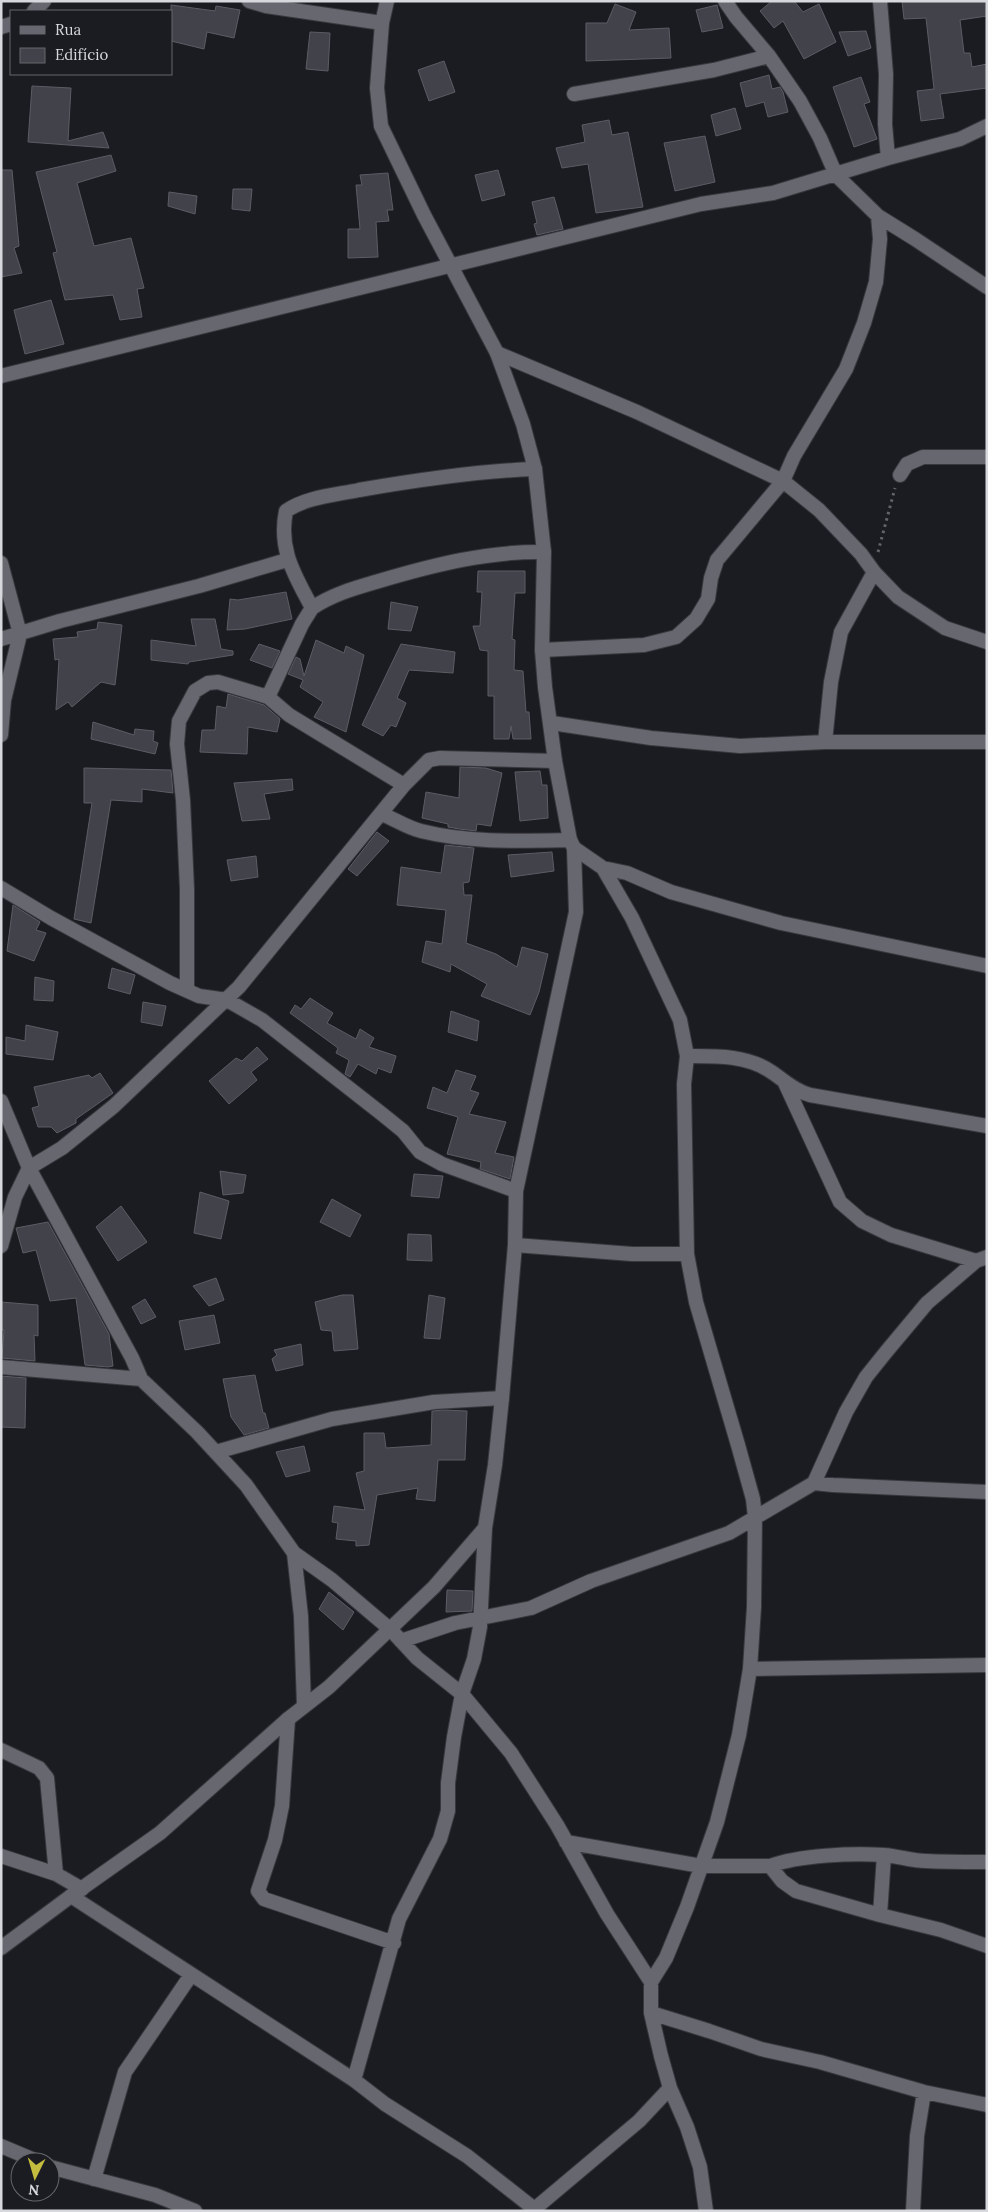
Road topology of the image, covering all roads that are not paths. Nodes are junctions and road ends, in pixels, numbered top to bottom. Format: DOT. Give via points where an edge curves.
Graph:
graph roads {
  1 [pos="44,1"];
  2 [pos="249,1"];
  3 [pos="387,1"];
  4 [pos="725,1"];
  5 [pos="880,1"];
  6 [pos="35,10"];
  7 [pos="382,24"];
  8 [pos="769,56"];
  9 [pos="574,94"];
  10 [pos="987,126"];
  11 [pos="888,158"];
  12 [pos="836,175"];
  13 [pos="878,216"];
  14 [pos="450,265"];
  15 [pos="987,287"];
  16 [pos="497,354"];
  17 [pos="1,376"];
  18 [pos="987,457"];
  19 [pos="535,469"];
  20 [pos="900,475"];
  21 [pos="783,481"];
  22 [pos="544,552"];
  23 [pos="287,560"];
  24 [pos="1,563"];
  25 [pos="874,572"];
  26 [pos="312,608"];
  27 [pos="20,634"];
  28 [pos="1,639"];
  29 [pos="987,642"];
  30 [pos="542,650"];
  31 [pos="268,697"];
  32 [pos="552,723"];
  33 [pos="1,734"];
  34 [pos="825,742"];
  35 [pos="987,742"];
  36 [pos="555,761"];
  37 [pos="404,785"];
  38 [pos="382,814"];
  39 [pos="572,844"];
  40 [pos="603,868"];
  41 [pos="1,888"];
  42 [pos="987,966"];
  43 [pos="187,989"];
  44 [pos="226,1000"];
  45 [pos="688,1056"];
  46 [pos="786,1083"];
  47 [pos="1,1101"];
  48 [pos="987,1126"];
  49 [pos="29,1168"];
  50 [pos="516,1191"];
  51 [pos="4,1225"];
  52 [pos="515,1245"];
  53 [pos="1,1246"];
  54 [pos="687,1254"];
  55 [pos="982,1259"];
  56 [pos="1,1366"];
  57 [pos="141,1379"];
  58 [pos="502,1398"];
  59 [pos="216,1452"];
  60 [pos="814,1483"];
  61 [pos="987,1492"];
  62 [pos="755,1516"];
  63 [pos="485,1528"];
  64 [pos="294,1553"];
  65 [pos="480,1617"];
  66 [pos="391,1630"];
  67 [pos="401,1641"];
  68 [pos="987,1665"];
  69 [pos="750,1669"];
  70 [pos="462,1694"];
  71 [pos="304,1706"];
  72 [pos="288,1719"];
  73 [pos="1,1750"];
  74 [pos="566,1842"];
  75 [pos="884,1855"];
  76 [pos="1,1856"];
  77 [pos="984,1862"];
  78 [pos="701,1866"];
  79 [pos="770,1866"];
  80 [pos="56,1874"];
  81 [pos="76,1892"];
  82 [pos="880,1915"];
  83 [pos="394,1943"];
  84 [pos="987,1946"];
  85 [pos="1,1948"];
  86 [pos="191,1976"];
  87 [pos="651,1982"];
  88 [pos="651,2013"];
  89 [pos="354,2080"];
  90 [pos="670,2088"];
  91 [pos="924,2092"];
  92 [pos="987,2106"];
  93 [pos="1,2146"];
  94 [pos="15,2152"];
  95 [pos="60,2170"];
  96 [pos="94,2179"];
  97 [pos="535,2210"];
  98 [pos="195,2211"];
  99 [pos="706,2211"];
  100 [pos="913,2211"];
  1 -- 6 [label="street"];
  2 -- 7 [label="street"];
  3 -- 7 [label="street"];
  4 -- 8 [label="street"];
  5 -- 11 [label="street"];
  7 -- 14 [label="street" via="377,88 381,126"];
  8 -- 9 [label="street" via="714,70"];
  8 -- 12 [label="street" via="800,101"];
  10 -- 11 [label="street" via="960,139"];
  11 -- 12 [label="street"];
  12 -- 13 [label="street"];
  12 -- 14 [label="street" via="773,193 701,204"];
  13 -- 15 [label="street"];
  13 -- 21 [label="street" via="880,239 876,282 864,323 846,369 794,456"];
  14 -- 16 [label="street"];
  14 -- 17 [label="street"];
  16 -- 19 [label="street" via="523,424"];
  16 -- 21 [label="street" via="637,412"];
  18 -- 20 [label="street" via="923,457 907,464"];
  19 -- 22 [label="street"];
  19 -- 23 [label="street" via="496,470 406,483 308,502 286,511 283,526"];
  21 -- 25 [label="street" via="818,510"];
  21 -- 30 [label="street" via="717,560 710,578 708,599 696,619 676,637 644,645"];
  22 -- 26 [label="street" via="513,551 477,556 404,573 343,591"];
  22 -- 30 [label="street"];
  23 -- 26 [label="street"];
  23 -- 27 [label="street"];
  24 -- 27 [label="street"];
  25 -- 29 [label="street" via="898,597 945,628"];
  25 -- 34 [label="street" via="841,632 831,682"];
  26 -- 31 [label="street"];
  27 -- 28 [label="street"];
  27 -- 33 [label="street" via="4,700"];
  30 -- 32 [label="street"];
  31 -- 37 [label="street" via="288,715"];
  31 -- 43 [label="street" via="218,682 208,683 194,692 180,721 178,744 187,889"];
  32 -- 34 [label="street" via="652,738 740,746"];
  32 -- 36 [label="street"];
  34 -- 35 [label="street"];
  36 -- 37 [label="street" via="440,758 429,760"];
  36 -- 39 [label="street"];
  37 -- 38 [label="street"];
  38 -- 39 [label="street" via="419,830 459,838"];
  38 -- 44 [label="street"];
  39 -- 40 [label="street"];
  39 -- 50 [label="street" via="576,912"];
  40 -- 42 [label="street" via="672,892 781,923"];
  40 -- 45 [label="street" via="632,918 680,1020"];
  41 -- 43 [label="street" via="170,983"];
  43 -- 44 [label="street" via="199,996"];
  44 -- 49 [label="street" via="114,1106 62,1148"];
  44 -- 50 [label="street" via="262,1020 382,1114 403,1131 420,1152 442,1164"];
  45 -- 46 [label="street" via="744,1059 770,1070"];
  45 -- 54 [label="street" via="684,1084"];
  46 -- 48 [label="street" via="798,1092 810,1095"];
  46 -- 55 [label="street" via="840,1202 862,1221 891,1235"];
  47 -- 49 [label="street"];
  49 -- 51 [label="street"];
  49 -- 57 [label="street"];
  50 -- 52 [label="street"];
  51 -- 53 [label="street"];
  52 -- 54 [label="street" via="632,1254"];
  52 -- 58 [label="street"];
  54 -- 62 [label="street" via="696,1302 738,1444"];
  55 -- 60 [label="street" via="927,1303 866,1377 846,1412"];
  56 -- 57 [label="street"];
  57 -- 59 [label="street"];
  58 -- 59 [label="street" via="434,1402 332,1419"];
  58 -- 63 [label="street"];
  59 -- 64 [label="street" via="246,1485"];
  60 -- 61 [label="street"];
  60 -- 62 [label="street"];
  62 -- 65 [label="street" via="729,1533 591,1581 531,1608"];
  62 -- 69 [label="street"];
  63 -- 65 [label="street"];
  63 -- 66 [label="street"];
  64 -- 66 [label="street"];
  64 -- 71 [label="street" via="301,1616"];
  65 -- 67 [label="street"];
  65 -- 70 [label="street" via="474,1659"];
  66 -- 67 [label="street"];
  66 -- 71 [label="street"];
  67 -- 70 [label="street"];
  68 -- 69 [label="street"];
  69 -- 78 [label="street" via="729,1780"];
  70 -- 74 [label="street" via="511,1753"];
  70 -- 83 [label="street" via="448,1783 448,1811 440,1839 399,1919"];
  71 -- 72 [label="street"];
  72 -- 81 [label="street" via="160,1833"];
  72 -- 83 [label="street" via="282,1806 275,1840 258,1891 264,1899"];
  73 -- 80 [label="street" via="38,1768 47,1778"];
  74 -- 78 [label="street"];
  74 -- 87 [label="street"];
  75 -- 77 [label="street" via="925,1861"];
  75 -- 79 [label="street" via="801,1858"];
  75 -- 82 [label="street"];
  76 -- 80 [label="street"];
  78 -- 79 [label="street"];
  78 -- 87 [label="street" via="666,1958"];
  79 -- 82 [label="street" via="782,1881 796,1890"];
  80 -- 81 [label="street"];
  81 -- 85 [label="street"];
  81 -- 86 [label="street"];
  82 -- 84 [label="street" via="941,1930"];
  83 -- 89 [label="street" via="384,1968"];
  86 -- 89 [label="street"];
  86 -- 96 [label="street" via="125,2072"];
  87 -- 88 [label="street"];
  88 -- 90 [label="street"];
  88 -- 91 [label="street" via="761,2050 820,2062"];
  89 -- 97 [label="street" via="385,2104 467,2156"];
  90 -- 97 [label="street" via="639,2121"];
  90 -- 99 [label="street" via="700,2167"];
  91 -- 92 [label="street"];
  91 -- 100 [label="street" via="917,2136"];
  93 -- 94 [label="street"];
  95 -- 96 [label="street"];
  96 -- 98 [label="street" via="155,2195"];
}
